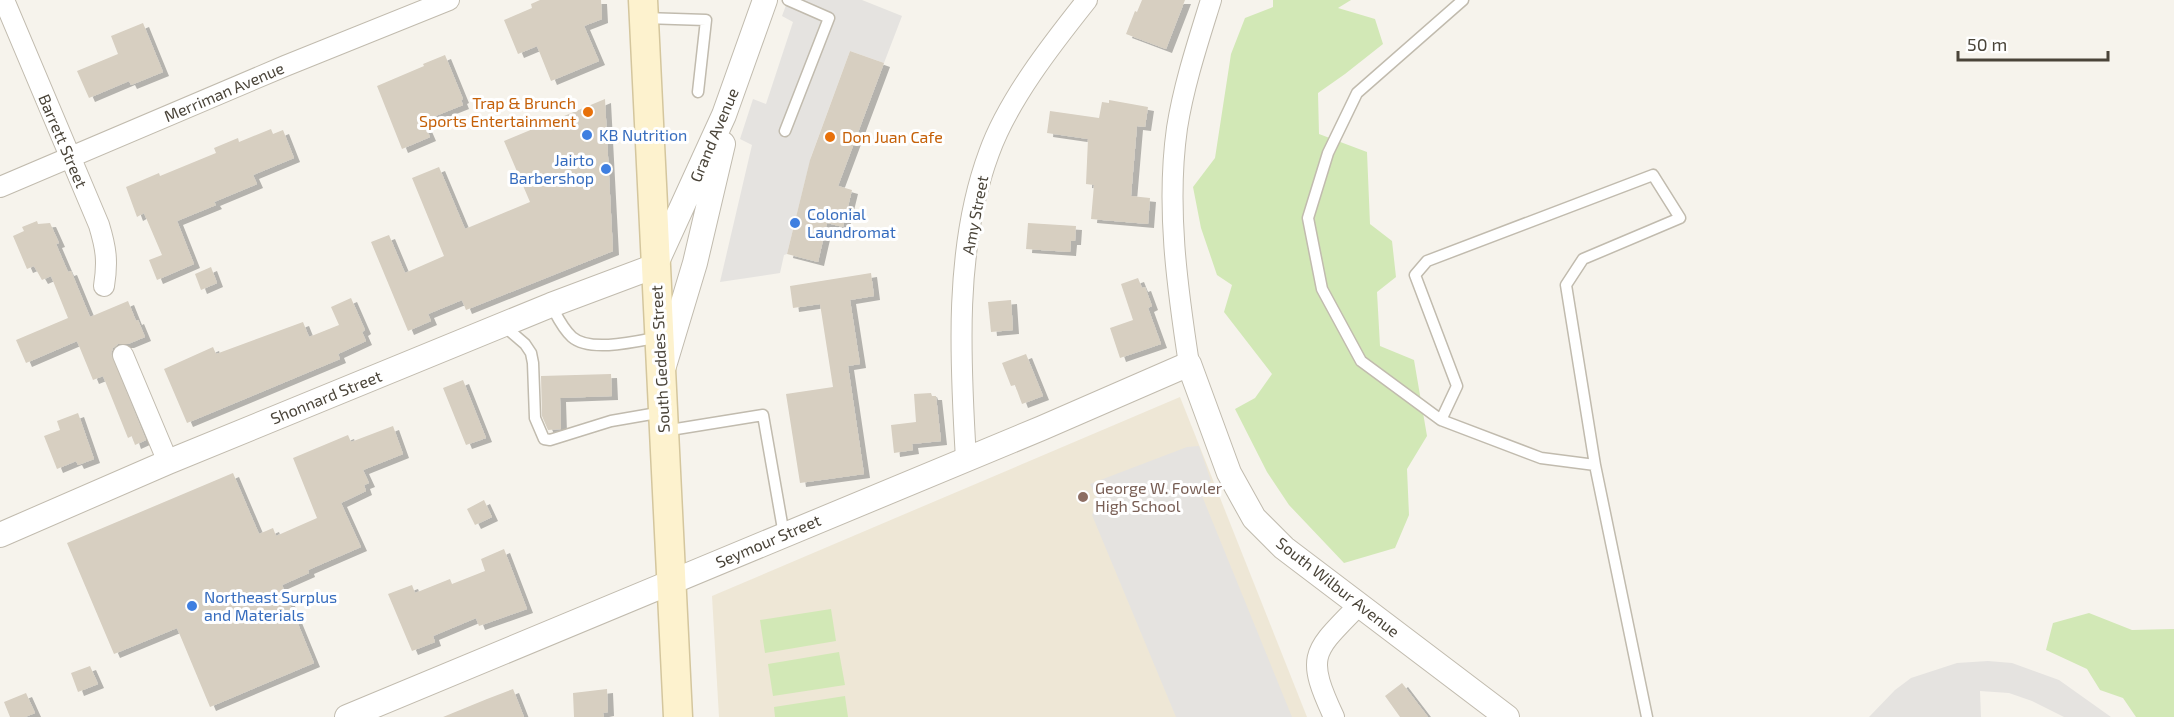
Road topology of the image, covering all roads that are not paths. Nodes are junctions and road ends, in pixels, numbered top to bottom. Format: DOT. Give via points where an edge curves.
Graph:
graph roads {
  1 [pos="4,0"];
  2 [pos="449,0"];
  3 [pos="765,0"];
  4 [pos="788,0"];
  5 [pos="1087,0"];
  6 [pos="1211,0"];
  7 [pos="1463,0"];
  8 [pos="644,9"];
  9 [pos="698,92"];
  10 [pos="724,116"];
  11 [pos="785,131"];
  12 [pos="70,157"];
  13 [pos="0,187"];
  14 [pos="656,266"];
  15 [pos="104,286"];
  16 [pos="551,305"];
  17 [pos="502,325"];
  18 [pos="660,337"];
  19 [pos="123,355"];
  20 [pos="1189,364"];
  21 [pos="662,373"];
  22 [pos="1441,420"];
  23 [pos="664,421"];
  24 [pos="966,459"];
  25 [pos="168,462"];
  26 [pos="1595,465"];
  27 [pos="0,535"];
  28 [pos="784,535"];
  29 [pos="671,582"];
  30 [pos="1358,606"];
  31 [pos="347,717"];
  32 [pos="678,717"];
  33 [pos="1334,717"];
  34 [pos="1507,717"];
  35 [pos="1647,717"];
  1 -- 12 [label="street, Barrett Street"];
  2 -- 12 [label="street, Merriman Avenue"];
  3 -- 10 [label="street, Grand Avenue"];
  4 -- 11 [label="lane" via="828,18"];
  5 -- 24 [label="street, Amy Street" via="1014,101 989,152 975,203 962,284 961,380"];
  6 -- 20 [label="street, South Wilbur Avenue" via="1177,128 1173,182 1176,283"];
  7 -- 22 [label="lane" via="1357,93 1328,153 1308,218 1322,289 1360,361"];
  8 -- 9 [label="lane" via="706,20"];
  8 -- 14 [label="main road, South Geddes Street"];
  10 -- 14 [label="street, Grand Avenue"];
  10 -- 21 [label="street" via="726,132 695,263"];
  12 -- 13 [label="street, Merriman Avenue"];
  12 -- 15 [label="street, Barrett Street" via="106,248"];
  14 -- 16 [label="street, Shonnard Street"];
  14 -- 18 [label="main road, South Geddes Street"];
  16 -- 17 [label="street, Shonnard Street"];
  16 -- 18 [label="lane" via="563,328 585,343 599,345"];
  17 -- 23 [label="lane" via="531,353 535,418 544,439 611,421"];
  17 -- 25 [label="street, Shonnard Street"];
  18 -- 21 [label="main road, South Geddes Street"];
  19 -- 25 [label="street"];
  20 -- 24 [label="street, Seymour Street"];
  20 -- 30 [label="street, South Wilbur Avenue" via="1229,473 1254,518 1284,548"];
  21 -- 23 [label="main road, South Geddes Street"];
  22 -- 26 [label="lane" via="1540,458"];
  22 -- 26 [label="lane" via="1457,386 1414,275 1427,261 1653,175 1680,218 1583,259 1566,285"];
  23 -- 28 [label="lane" via="763,415"];
  23 -- 29 [label="main road, South Geddes Street"];
  24 -- 28 [label="street, Seymour Street"];
  25 -- 27 [label="street, Shonnard Street"];
  26 -- 35 [label="lane"];
  28 -- 29 [label="street, Seymour Street"];
  29 -- 31 [label="street, Seymour Street"];
  29 -- 32 [label="main road, South Geddes Street"];
  30 -- 33 [label="street" via="1323,642 1316,662 1321,689"];
  30 -- 34 [label="street, South Wilbur Avenue"];
}
